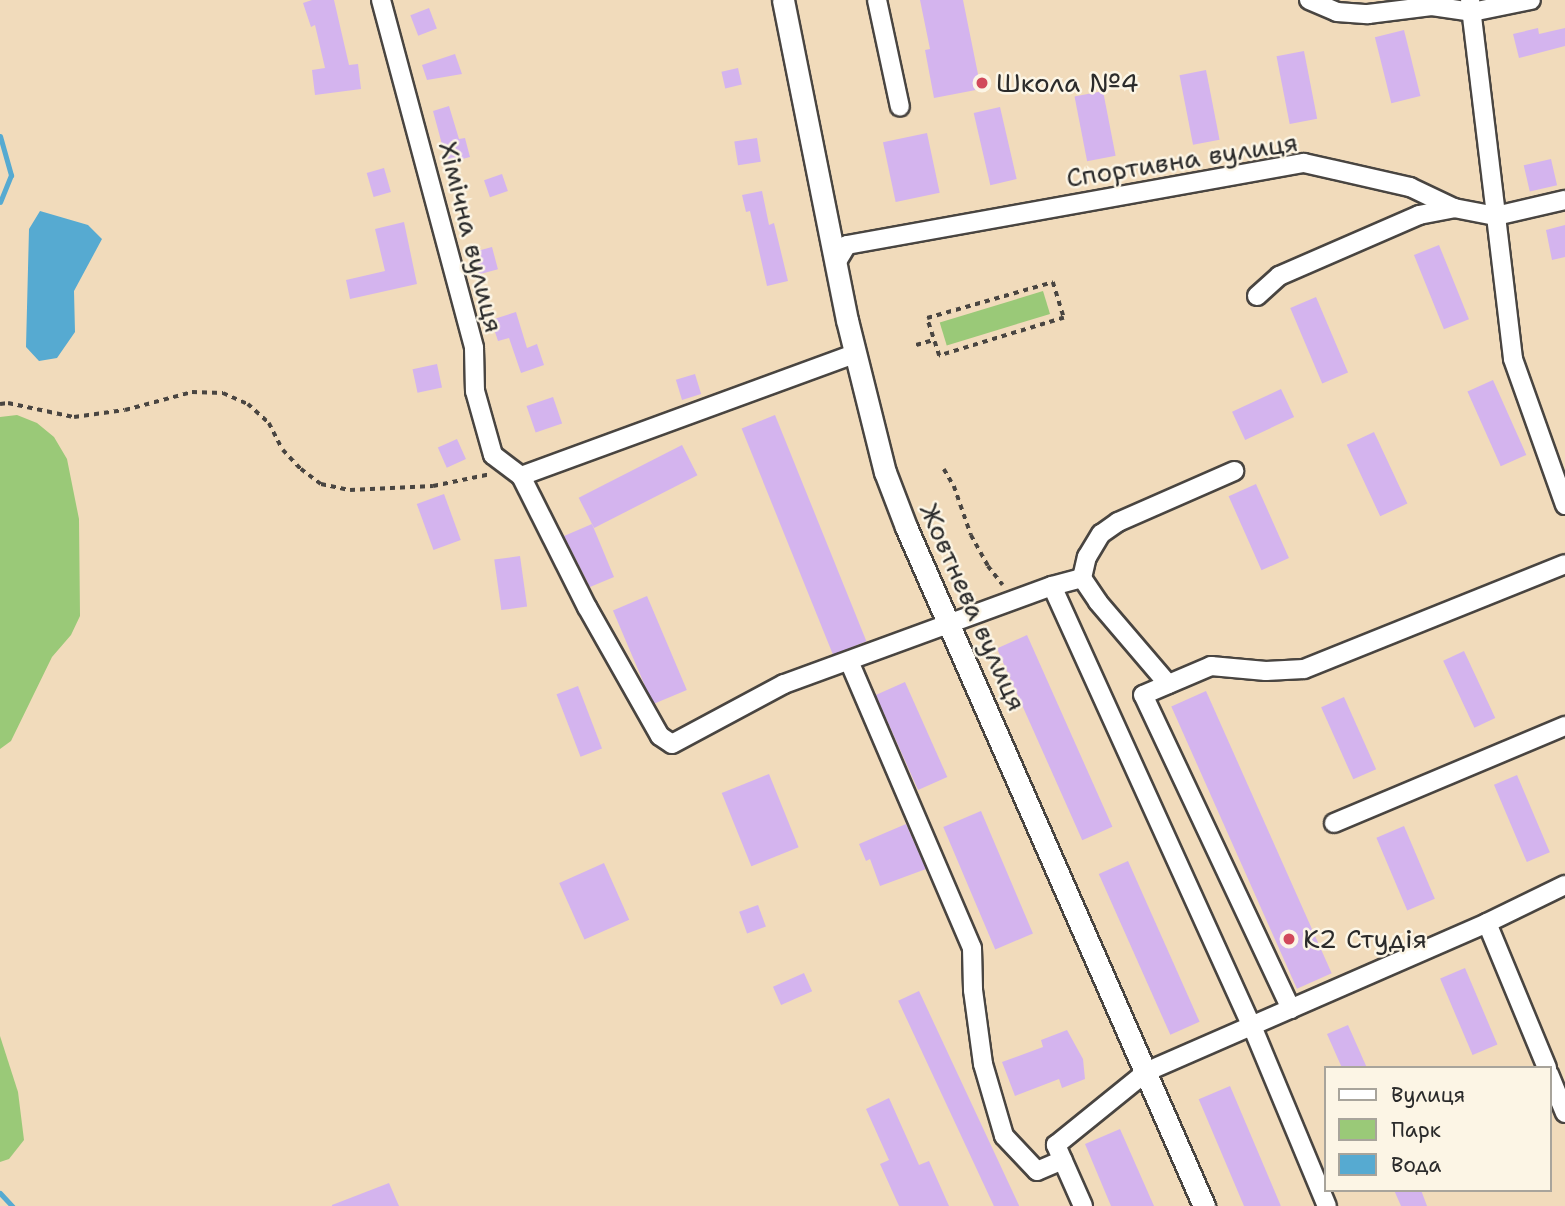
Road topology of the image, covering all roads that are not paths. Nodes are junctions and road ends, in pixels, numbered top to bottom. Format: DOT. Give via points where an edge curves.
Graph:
graph roads {
  1 [pos="380,0"];
  2 [pos="783,0"];
  3 [pos="877,0"];
  4 [pos="1309,0"];
  5 [pos="1531,0"];
  6 [pos="1471,6"];
  7 [pos="900,107"];
  8 [pos="1565,200"];
  9 [pos="1454,208"];
  10 [pos="1496,216"];
  11 [pos="836,263"];
  12 [pos="1257,296"];
  13 [pos="855,354"];
  14 [pos="1234,471"];
  15 [pos="517,473"];
  16 [pos="1565,505"];
  17 [pos="1565,564"];
  18 [pos="1082,578"];
  19 [pos="1052,586"];
  20 [pos="949,624"];
  21 [pos="849,660"];
  22 [pos="1168,684"];
  23 [pos="1565,726"];
  24 [pos="1334,823"];
  25 [pos="1565,885"];
  26 [pos="1487,923"];
  27 [pos="1291,1009"];
  28 [pos="1252,1026"];
  29 [pos="1545,1066"];
  30 [pos="1146,1072"];
  31 [pos="1551,1079"];
  32 [pos="1565,1112"];
  33 [pos="1063,1160"];
  34 [pos="1083,1206"];
  35 [pos="1204,1206"];
  36 [pos="1327,1206"];
  1 -- 15 [label="street, Хімічна вулиця" via="474,348 475,391 493,455"];
  2 -- 11 [label="main road, Жовтнева вулиця"];
  3 -- 7 [label="street"];
  4 -- 6 [label="street" via="1337,12 1368,14"];
  5 -- 6 [label="street"];
  6 -- 10 [label="street"];
  8 -- 10 [label="street"];
  9 -- 10 [label="street, Спортивна вулиця"];
  9 -- 11 [label="street, Спортивна вулиця" via="1410,187 1304,163 847,245"];
  9 -- 12 [label="street" via="1419,215 1279,276"];
  10 -- 16 [label="street" via="1513,359"];
  11 -- 13 [label="main road, Жовтнева вулиця"];
  13 -- 15 [label="street"];
  13 -- 20 [label="main road, Жовтнева вулиця" via="886,472"];
  14 -- 18 [label="street" via="1144,509 1101,534 1087,557"];
  15 -- 21 [label="street, Хімічна вулиця" via="660,736 672,744 784,684"];
  17 -- 22 [label="street" via="1304,669 1211,666"];
  18 -- 19 [label="street"];
  18 -- 22 [label="street"];
  19 -- 20 [label="street"];
  19 -- 28 [label="street"];
  20 -- 21 [label="street"];
  20 -- 30 [label="main road, Жовтнева вулиця"];
  21 -- 33 [label="street" via="972,948 983,1065 1004,1136 1037,1171"];
  22 -- 27 [label="street" via="1143,695"];
  23 -- 24 [label="street"];
  25 -- 26 [label="street"];
  26 -- 27 [label="street"];
  26 -- 29 [label="street"];
  27 -- 28 [label="street"];
  28 -- 30 [label="street"];
  28 -- 36 [label="street"];
  30 -- 33 [label="street" via="1056,1145"];
  30 -- 35 [label="main road, Жовтнева вулиця"];
  31 -- 32 [label="street"];
  33 -- 34 [label="street"];
}
